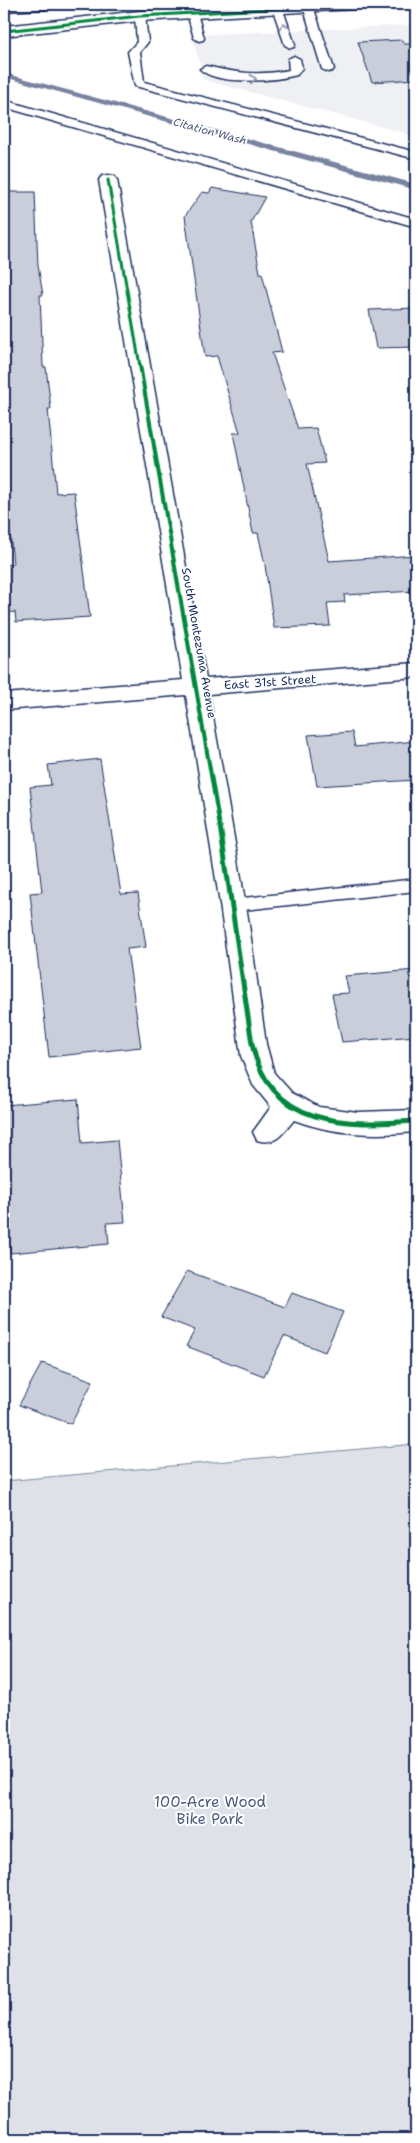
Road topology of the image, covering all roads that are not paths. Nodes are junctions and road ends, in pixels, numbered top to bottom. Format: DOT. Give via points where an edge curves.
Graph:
graph roads {
  1 [pos="46,4"];
  2 [pos="355,4"];
  3 [pos="276,5"];
  4 [pos="4,6"];
  5 [pos="302,6"];
  6 [pos="192,13"];
  7 [pos="140,16"];
  8 [pos="4,31"];
  9 [pos="198,38"];
  10 [pos="290,45"];
  11 [pos="294,59"];
  12 [pos="206,68"];
  13 [pos="328,69"];
  14 [pos="4,103"];
  15 [pos="416,156"];
  16 [pos="108,180"];
  17 [pos="416,223"];
  18 [pos="416,670"];
  19 [pos="196,687"];
  20 [pos="4,702"];
  21 [pos="416,885"];
  22 [pos="234,905"];
  23 [pos="287,1103"];
  24 [pos="416,1121"];
  25 [pos="267,1132"];
  1 -- 4 [label="street"];
  2 -- 5 [label="street"];
  3 -- 5 [label="street"];
  3 -- 6 [label="street"];
  10 -- 3 [label="lane, one-way"];
  5 -- 13 [label="lane"];
  6 -- 7 [label="street"];
  6 -- 9 [label="lane"];
  7 -- 8 [label="street"];
  7 -- 15 [label="lane" via="143,42 134,52 139,84"];
  12 -- 11 [label="lane, one-way" via="222,75 270,78 293,73 296,68"];
  14 -- 17 [label="lane"];
  16 -- 19 [label="street, South Montezuma Avenue"];
  18 -- 19 [label="street, East 31st Street"];
  19 -- 20 [label="street, East 31st Street"];
  19 -- 22 [label="street, South Montezuma Avenue"];
  21 -- 22 [label="lane"];
  22 -- 23 [label="street, South Montezuma Avenue" via="254,1054 270,1088"];
  23 -- 24 [label="street" via="336,1122"];
  23 -- 25 [label="street"];
}
